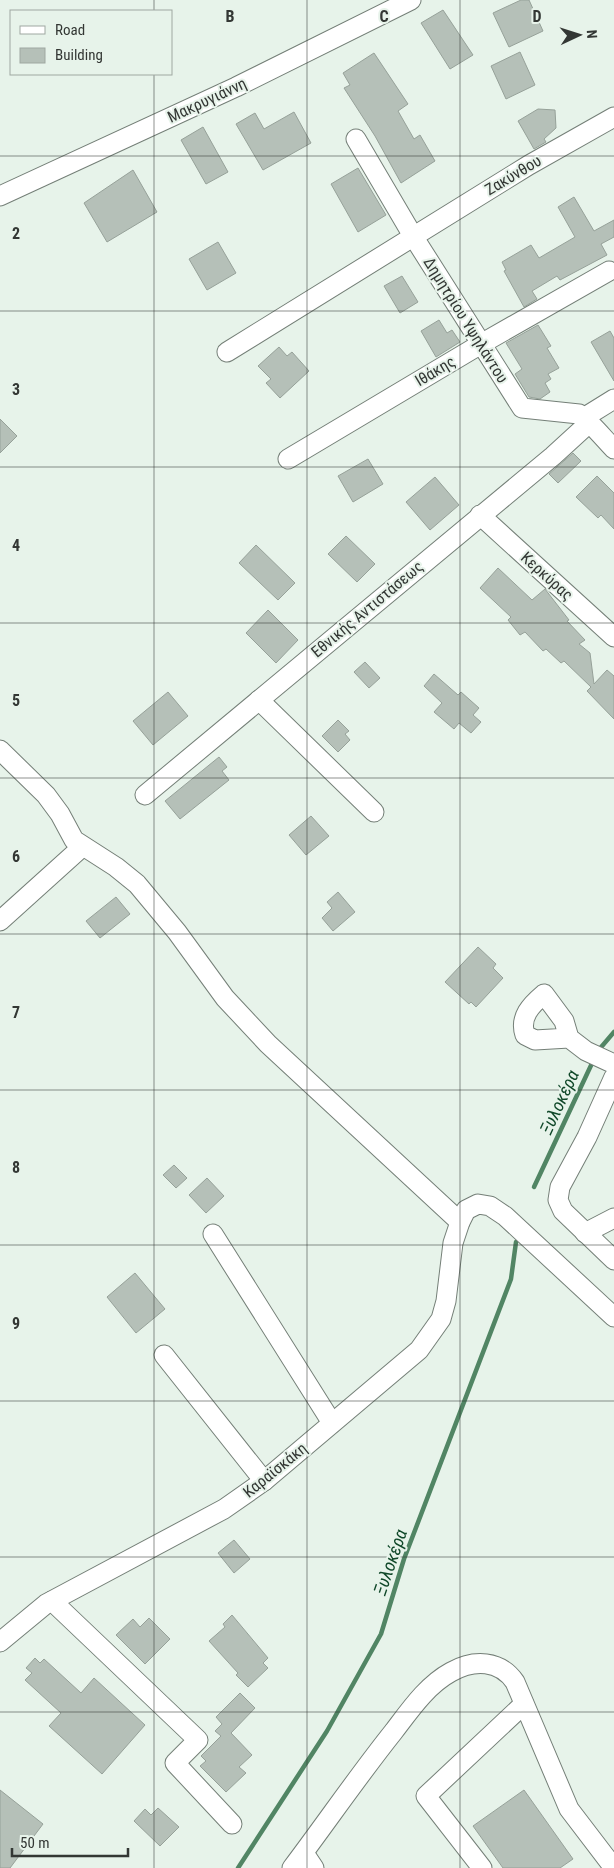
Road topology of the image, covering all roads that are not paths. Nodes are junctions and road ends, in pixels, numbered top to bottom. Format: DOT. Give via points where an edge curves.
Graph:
graph roads {
  1 [pos="412,0"];
  2 [pos="614,117"];
  3 [pos="356,138"];
  4 [pos="0,196"];
  5 [pos="413,236"];
  6 [pos="609,271"];
  7 [pos="481,344"];
  8 [pos="227,352"];
  9 [pos="614,400"];
  10 [pos="587,420"];
  11 [pos="614,449"];
  12 [pos="288,459"];
  13 [pos="480,515"];
  14 [pos="614,637"];
  15 [pos="259,700"];
  16 [pos="0,750"];
  17 [pos="145,795"];
  18 [pos="374,812"];
  19 [pos="82,847"];
  20 [pos="0,921"];
  21 [pos="569,1038"];
  22 [pos="600,1058"];
  23 [pos="614,1077"];
  24 [pos="614,1218"];
  25 [pos="460,1222"];
  26 [pos="585,1233"];
  27 [pos="213,1234"];
  28 [pos="614,1260"];
  29 [pos="614,1317"];
  30 [pos="164,1355"];
  31 [pos="332,1423"];
  32 [pos="264,1481"];
  33 [pos="52,1601"];
  34 [pos="0,1642"];
  35 [pos="524,1704"];
  36 [pos="232,1824"];
  37 [pos="309,1860"];
  38 [pos="292,1868"];
  39 [pos="482,1868"];
  40 [pos="614,1868"];
  1 -- 4 [label="street, Μακρυγιάννη"];
  2 -- 5 [label="street, Ζακύνθου" via="528,165"];
  3 -- 5 [label="street, Δημητρίου Υψηλάντου"];
  5 -- 7 [label="street, Δημητρίου Υψηλάντου"];
  5 -- 8 [label="street, Ζακύνθου"];
  6 -- 7 [label="street, Ιθάκης"];
  7 -- 10 [label="street, Δημητρίου Υψηλάντου" via="522,408 574,412"];
  7 -- 12 [label="street, Ιθάκης"];
  9 -- 10 [label="street, Εθνικής Αντιστάσεως"];
  10 -- 11 [label="street, Δημητρίου Υψηλάντου"];
  10 -- 13 [label="street, Εθνικής Αντιστάσεως"];
  13 -- 14 [label="street, Κερκύρας"];
  13 -- 15 [label="street, Εθνικής Αντιστάσεως"];
  15 -- 17 [label="street, Εθνικής Αντιστάσεως"];
  15 -- 18 [label="street"];
  16 -- 19 [label="street" via="46,795 74,840"];
  19 -- 20 [label="street"];
  19 -- 25 [label="street" via="137,884 220,991 268,1044"];
  21 -- 22 [label="street"];
  23 -- 26 [label="street" via="588,1137 560,1187 558,1200 563,1211"];
  24 -- 26 [label="street"];
  25 -- 29 [label="street" via="466,1210 478,1204 490,1206 505,1216"];
  25 -- 31 [label="street, Καραϊσκάκη" via="451,1256 446,1301 432,1334 419,1350"];
  26 -- 28 [label="street"];
  27 -- 31 [label="street"];
  30 -- 32 [label="street"];
  31 -- 32 [label="street, Καραϊσκάκη"];
  32 -- 33 [label="street, Καραϊσκάκη" via="208,1519"];
  33 -- 34 [label="street, Καραϊσκάκη"];
  33 -- 36 [label="street" via="198,1740 175,1763"];
  35 -- 37 [label="street" via="515,1682 493,1664 480,1663 460,1668 431,1688 370,1761"];
  35 -- 39 [label="street" via="426,1796"];
  35 -- 40 [label="street" via="569,1809"];
  37 -- 38 [label="street"];
}
